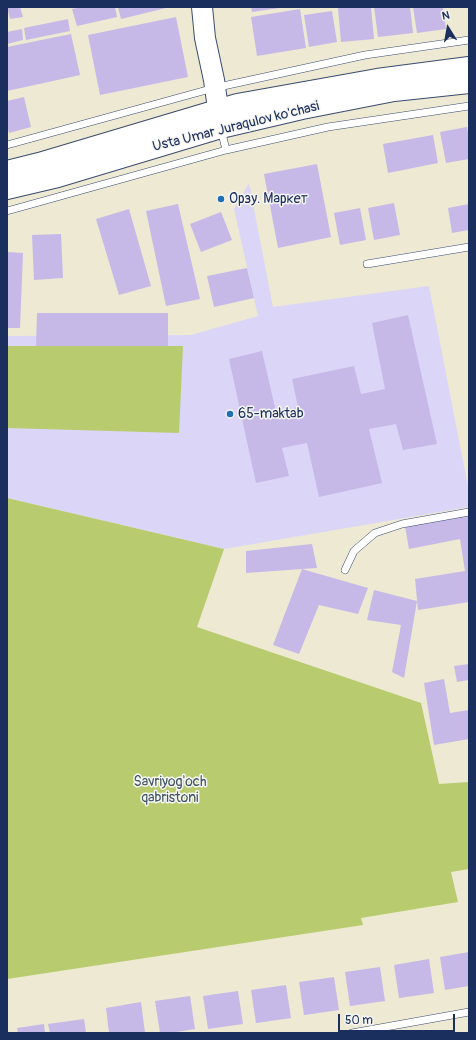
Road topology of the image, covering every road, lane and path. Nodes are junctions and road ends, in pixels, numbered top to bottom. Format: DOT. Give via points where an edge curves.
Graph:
graph roads {
  1 [pos="202,7"];
  2 [pos="469,40"];
  3 [pos="469,67"];
  4 [pos="469,83"];
  5 [pos="214,88"];
  6 [pos="469,106"];
  7 [pos="219,119"];
  8 [pos="7,144"];
  9 [pos="226,150"];
  10 [pos="7,171"];
  11 [pos="7,189"];
  12 [pos="7,211"];
  13 [pos="469,247"];
  14 [pos="367,264"];
  15 [pos="469,512"];
  16 [pos="345,570"];
  17 [pos="469,1012"];
  18 [pos="352,1033"];
  1 -- 5 [label="main road"];
  2 -- 5 [label="lane" via="365,55"];
  3 -- 7 [label="main road, Usta Umar Juraqulov ko'chasi" via="377,79 237,104"];
  4 -- 7 [label="main road, Usta Umar Juraqulov ko'chasi" via="394,91 302,109"];
  5 -- 7 [label="main road"];
  5 -- 8 [label="lane"];
  6 -- 9 [label="lane" via="328,127"];
  7 -- 9 [label="lane"];
  7 -- 10 [label="main road, Usta Umar Juraqulov ko'chasi"];
  7 -- 11 [label="main road, Usta Umar Juraqulov ko'chasi" via="58,177"];
  9 -- 12 [label="lane"];
  13 -- 14 [label="lane"];
  15 -- 16 [label="lane" via="402,524 375,533 354,551"];
  17 -- 18 [label="lane"];
}
